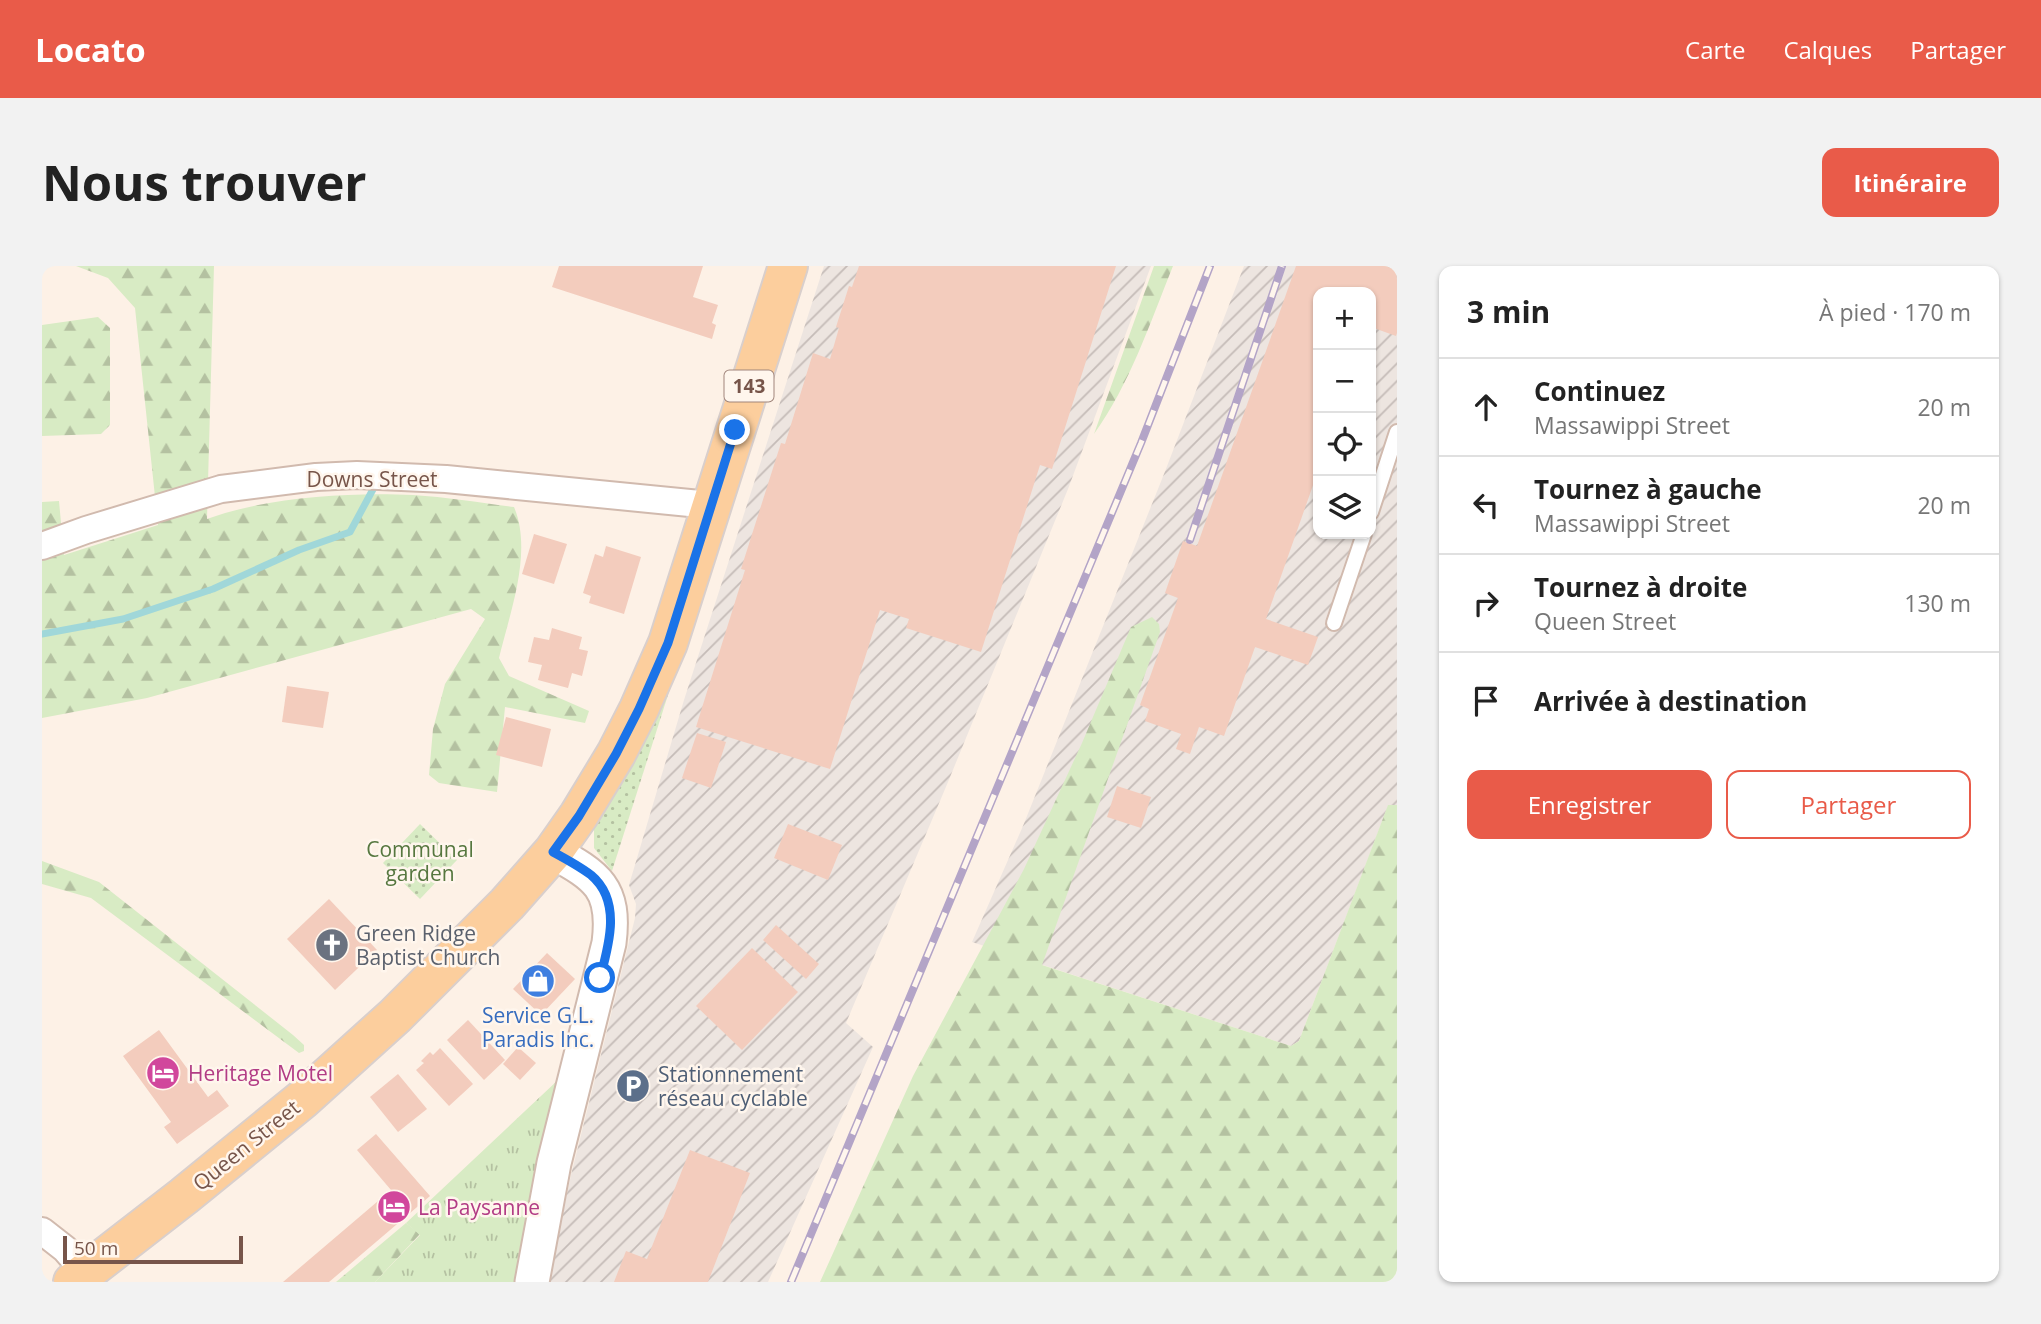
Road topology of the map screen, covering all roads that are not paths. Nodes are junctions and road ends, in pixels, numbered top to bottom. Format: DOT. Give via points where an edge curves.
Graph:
graph roads {
  1 [pos="788,266"];
  2 [pos="1397,432"];
  3 [pos="1376,497"];
  4 [pos="710,505"];
  5 [pos="1362,539"];
  6 [pos="42,546"];
  7 [pos="1334,623"];
  8 [pos="553,852"];
  9 [pos="42,1231"];
  10 [pos="79,1277"];
  11 [pos="531,1282"];
  1 -- 4 [label="main road, Queen Street / 143"];
  2 -- 3 [label="lane"];
  4 -- 6 [label="street, Downs Street" via="446,479 316,477 221,489"];
  4 -- 8 [label="main road, Queen Street / 143" via="668,643 639,709 579,816"];
  5 -- 7 [label="lane"];
  8 -- 10 [label="main road, Queen Street / 143" via="453,960 367,1042"];
  8 -- 11 [label="street" via="593,876 608,898 611,928 554,1163"];
  9 -- 10 [label="street" via="65,1249"];
}
